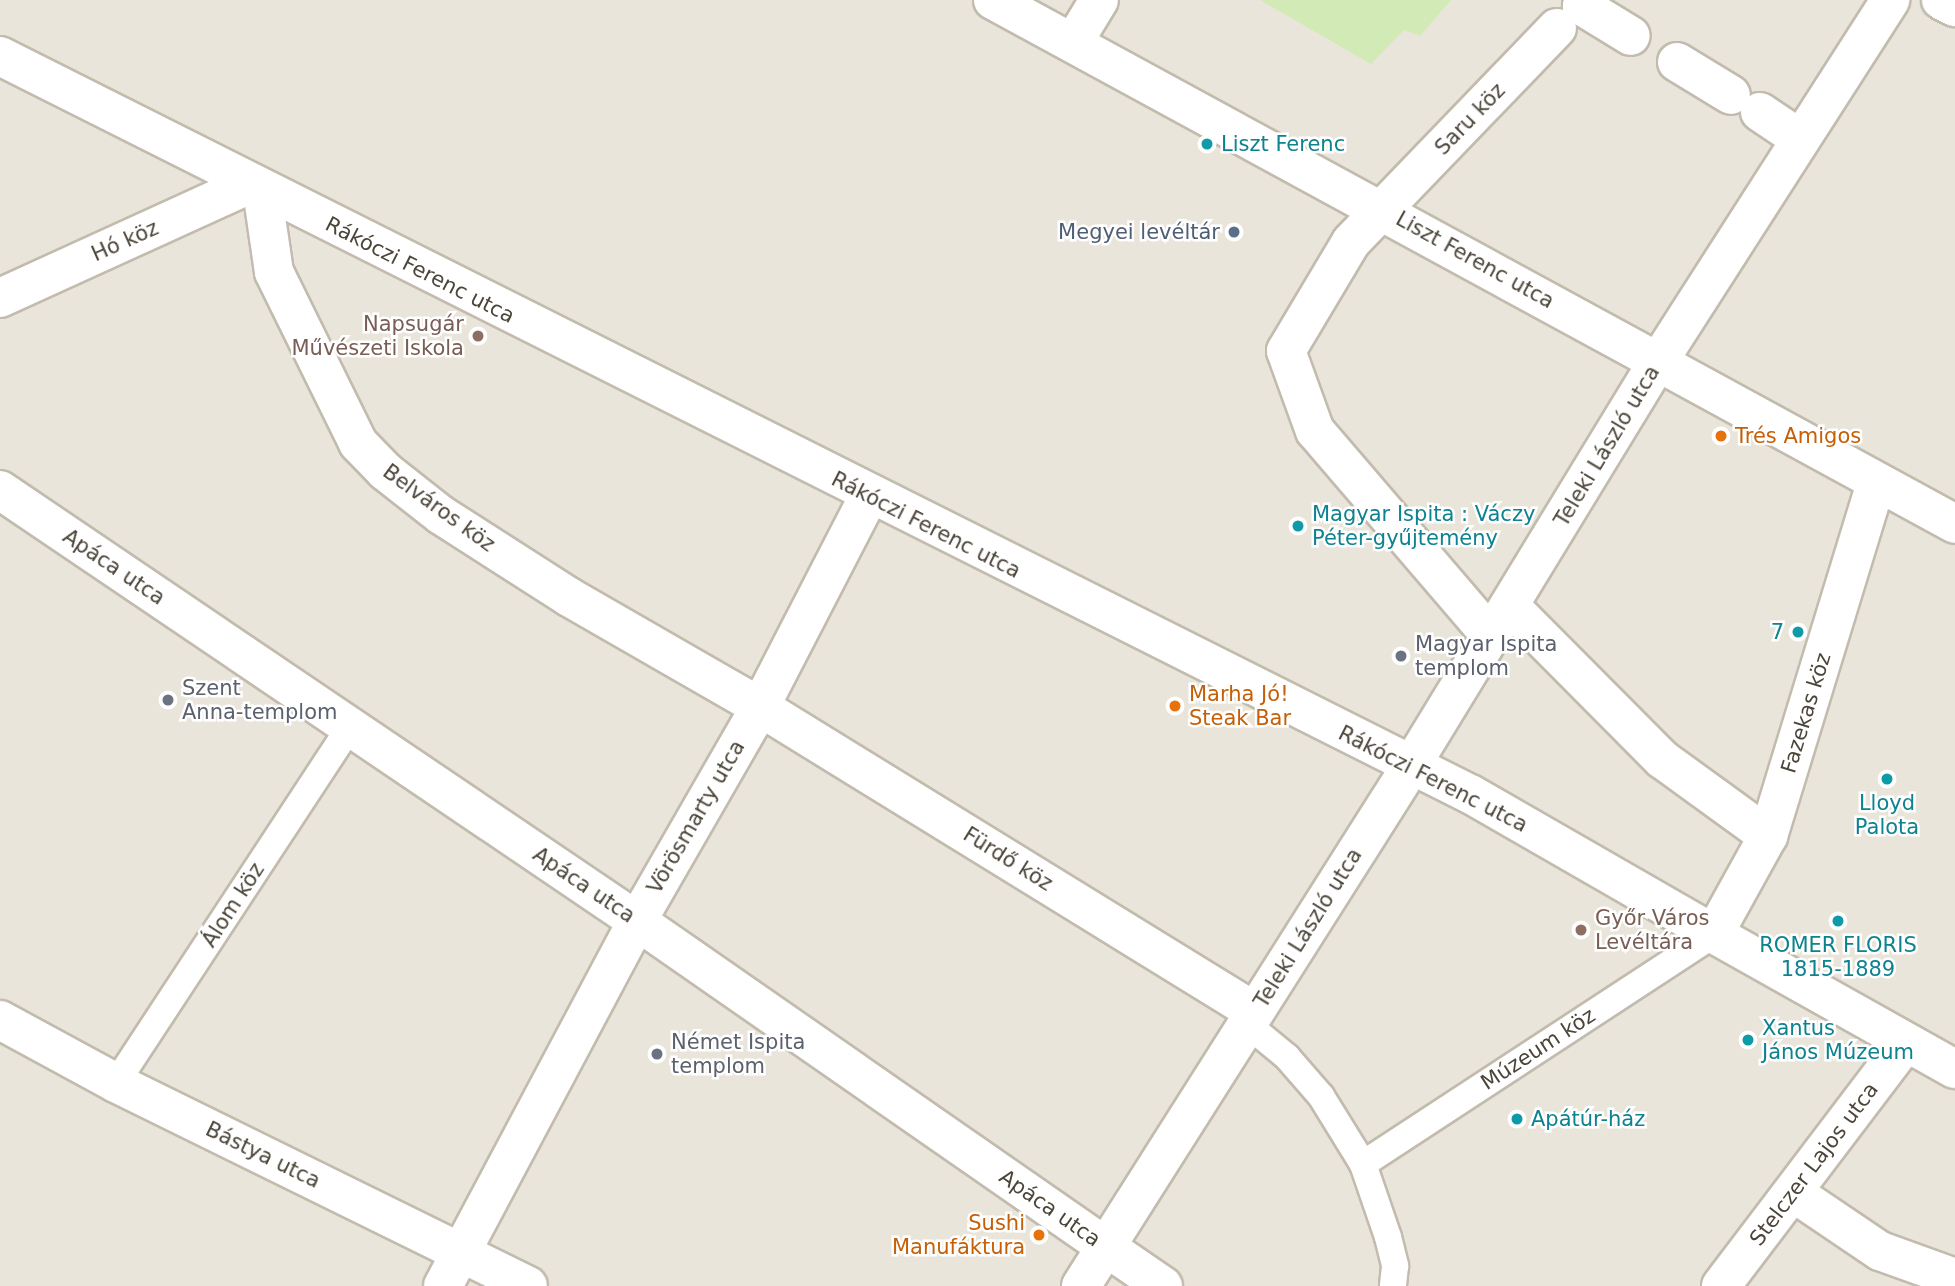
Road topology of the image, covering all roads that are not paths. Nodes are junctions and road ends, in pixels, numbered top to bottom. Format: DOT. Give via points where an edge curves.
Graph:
graph roads {
  1 [pos="993,0"];
  2 [pos="1099,0"];
  3 [pos="1890,0"];
  4 [pos="1941,0"];
  5 [pos="1955,7"];
  6 [pos="1576,11"];
  7 [pos="1631,36"];
  8 [pos="1073,43"];
  9 [pos="0,56"];
  10 [pos="1677,62"];
  11 [pos="1800,139"];
  12 [pos="256,187"];
  13 [pos="1381,208"];
  14 [pos="0,298"];
  15 [pos="1658,362"];
  16 [pos="1876,483"];
  17 [pos="0,490"];
  18 [pos="869,496"];
  19 [pos="1950,513"];
  20 [pos="1501,621"];
  21 [pos="760,707"];
  22 [pos="350,727"];
  23 [pos="1411,766"];
  24 [pos="1769,836"];
  25 [pos="637,921"];
  26 [pos="1714,934"];
  27 [pos="1251,1018"];
  28 [pos="0,1020"];
  29 [pos="1906,1042"];
  30 [pos="1955,1069"];
  31 [pos="116,1083"];
  32 [pos="1363,1164"];
  33 [pos="1794,1193"];
  34 [pos="1106,1247"];
  35 [pos="462,1253"];
  36 [pos="1955,1278"];
  37 [pos="443,1286"];
  38 [pos="528,1286"];
  39 [pos="1082,1286"];
  40 [pos="1163,1286"];
  41 [pos="1392,1286"];
  42 [pos="1721,1286"];
  1 -- 8 [label="street, Liszt Ferenc utca"];
  2 -- 8 [label="street"];
  3 -- 11 [label="street, Teleki László utca"];
  4 -- 5 [label="street"];
  6 -- 7 [label="street"];
  6 -- 13 [label="street, Saru köz"];
  8 -- 13 [label="street, Liszt Ferenc utca"];
  9 -- 12 [label="street, Rákóczi Ferenc utca"];
  10 -- 11 [label="street"];
  11 -- 15 [label="street, Teleki László utca"];
  12 -- 14 [label="street, Hó köz"];
  12 -- 18 [label="street, Rákóczi Ferenc utca"];
  12 -- 21 [label="street, Belváros köz" via="274,272 358,443 385,471 441,515 569,597"];
  13 -- 15 [label="street, Liszt Ferenc utca"];
  13 -- 20 [label="street, Saru köz" via="1351,242 1286,351 1315,431"];
  15 -- 16 [label="street, Liszt Ferenc utca"];
  15 -- 20 [label="street, Teleki László utca"];
  16 -- 19 [label="street, Liszt Ferenc utca"];
  16 -- 24 [label="street, Fazekas köz"];
  17 -- 22 [label="street, Apáca utca"];
  18 -- 21 [label="street, Vörösmarty utca"];
  18 -- 23 [label="street, Rákóczi Ferenc utca"];
  20 -- 23 [label="street, Teleki László utca"];
  20 -- 24 [label="street" via="1662,759"];
  21 -- 25 [label="street, Vörösmarty utca"];
  21 -- 27 [label="street, Fürdő köz"];
  22 -- 25 [label="street, Apáca utca"];
  22 -- 31 [label="lane, Álom köz"];
  23 -- 26 [label="street, Rákóczi Ferenc utca" via="1472,795"];
  23 -- 27 [label="street, Teleki László utca"];
  24 -- 26 [label="street, Fazekas köz"];
  25 -- 34 [label="street, Apáca utca"];
  25 -- 35 [label="street, Vörösmarty utca"];
  26 -- 29 [label="street, Rákóczi Ferenc utca"];
  26 -- 32 [label="lane, Múzeum köz"];
  27 -- 32 [label="lane" via="1321,1096"];
  27 -- 34 [label="street, Teleki László utca"];
  28 -- 31 [label="street, Bástya utca"];
  29 -- 30 [label="street, Rákóczi Ferenc utca"];
  29 -- 33 [label="street, Stelczer Lajos utca"];
  31 -- 35 [label="street, Bástya utca"];
  32 -- 41 [label="lane" via="1395,1266"];
  33 -- 36 [label="street" via="1880,1251"];
  33 -- 42 [label="street, Stelczer Lajos utca"];
  34 -- 39 [label="street, Teleki László utca"];
  34 -- 40 [label="street, Apáca utca"];
  35 -- 37 [label="street, Vörösmarty utca"];
  35 -- 38 [label="street, Bástya utca"];
}
